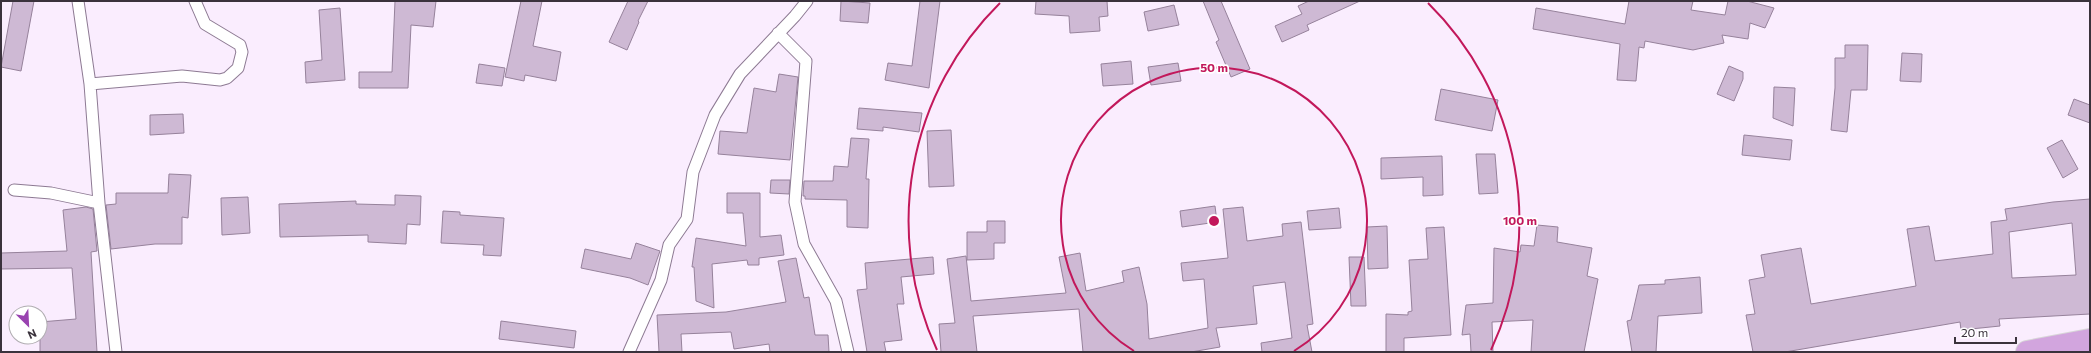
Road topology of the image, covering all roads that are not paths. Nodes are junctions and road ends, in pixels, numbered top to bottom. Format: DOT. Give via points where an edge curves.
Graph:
graph roads {
  1 [pos="78,1"];
  2 [pos="195,1"];
  3 [pos="807,1"];
  4 [pos="778,33"];
  5 [pos="90,84"];
  6 [pos="14,190"];
  7 [pos="99,203"];
  8 [pos="2090,340"];
  9 [pos="116,352"];
  10 [pos="629,352"];
  11 [pos="848,352"];
  12 [pos="2027,352"];
  1 -- 5 [label="lane"];
  2 -- 5 [label="lane" via="205,24 240,45 241,60 233,73 220,80 182,76"];
  3 -- 4 [label="lane"];
  4 -- 10 [label="lane" via="740,74 715,115 693,172 688,219 669,245 661,280"];
  4 -- 11 [label="lane" via="806,61 795,202 804,244 836,301"];
  5 -- 7 [label="lane"];
  6 -- 7 [label="lane" via="51,193"];
  7 -- 9 [label="lane"];
  8 -- 12 [label="main road"];
}
